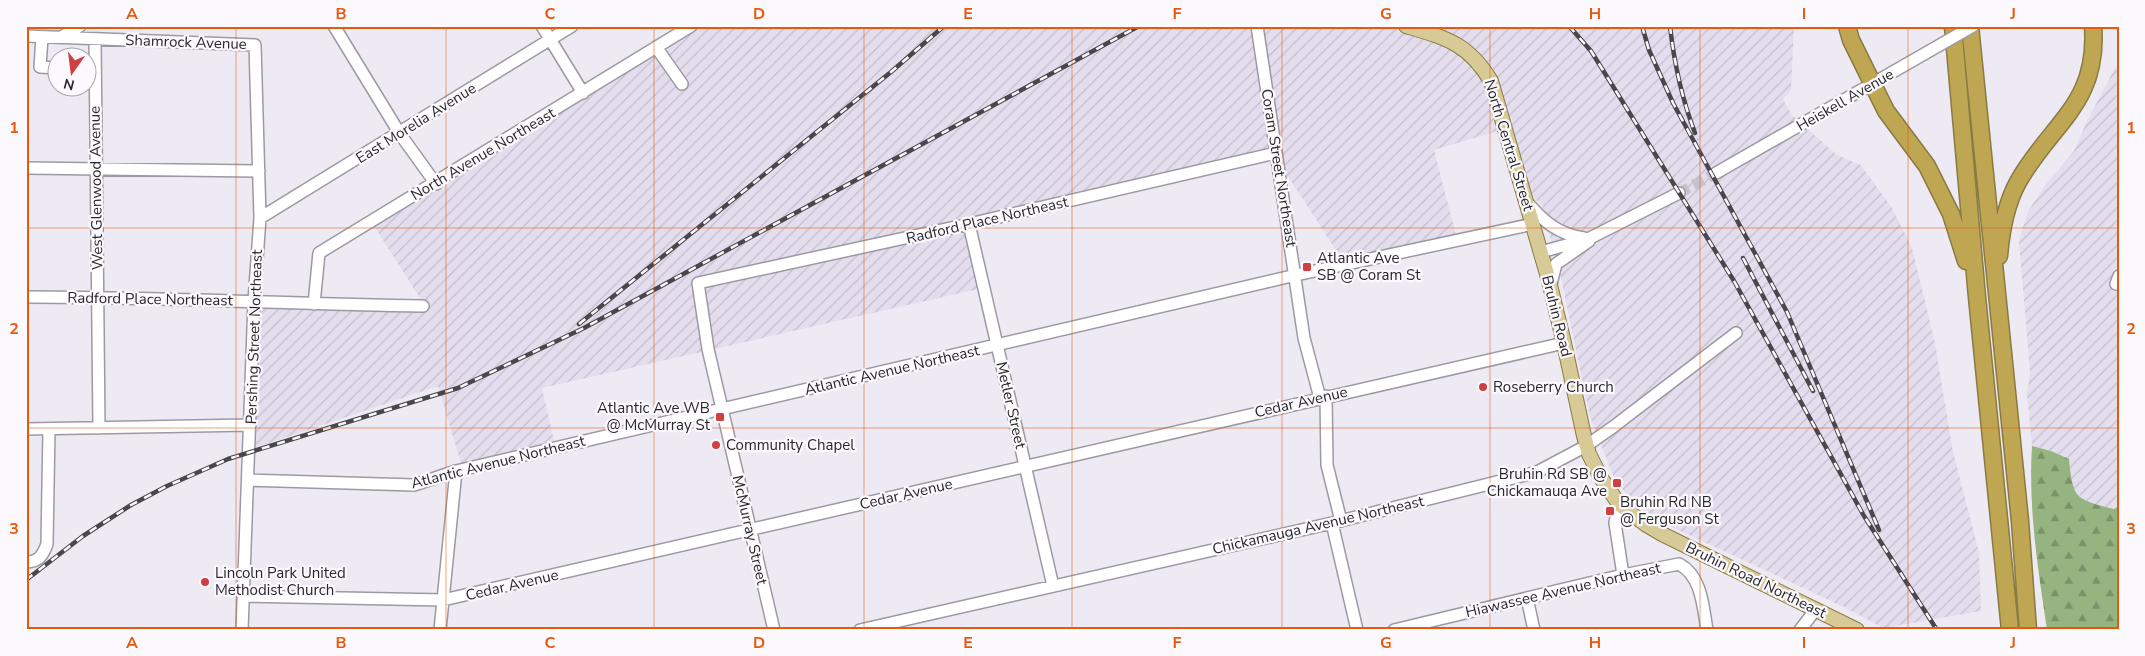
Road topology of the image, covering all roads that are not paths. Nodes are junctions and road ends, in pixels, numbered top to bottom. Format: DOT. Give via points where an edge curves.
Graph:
graph roads {
  1 [pos="80,26"];
  2 [pos="334,26"];
  3 [pos="542,26"];
  4 [pos="572,26"];
  5 [pos="691,26"];
  6 [pos="1257,26"];
  7 [pos="1406,26"];
  8 [pos="1847,26"];
  9 [pos="1953,26"];
  10 [pos="1971,26"];
  11 [pos="2093,26"];
  12 [pos="26,36"];
  13 [pos="63,36"];
  14 [pos="42,37"];
  15 [pos="95,39"];
  16 [pos="550,40"];
  17 [pos="255,45"];
  18 [pos="656,47"];
  19 [pos="48,67"];
  20 [pos="682,84"];
  21 [pos="1873,84"];
  22 [pos="583,93"];
  23 [pos="400,134"];
  24 [pos="1276,153"];
  25 [pos="26,168"];
  26 [pos="96,169"];
  27 [pos="258,170"];
  28 [pos="1716,173"];
  29 [pos="436,184"];
  30 [pos="1679,193"];
  31 [pos="1526,201"];
  32 [pos="260,218"];
  33 [pos="970,224"];
  34 [pos="1533,224"];
  35 [pos="1591,237"];
  36 [pos="1540,252"];
  37 [pos="1296,275"];
  38 [pos="698,284"];
  39 [pos="1550,288"];
  40 [pos="1996,295"];
  41 [pos="26,297"];
  42 [pos="98,297"];
  43 [pos="1977,297"];
  44 [pos="254,301"];
  45 [pos="314,304"];
  46 [pos="423,306"];
  47 [pos="1736,333"];
  48 [pos="1564,343"];
  49 [pos="998,345"];
  50 [pos="1323,397"];
  51 [pos="722,408"];
  52 [pos="250,425"];
  53 [pos="99,428"];
  54 [pos="26,429"];
  55 [pos="49,429"];
  56 [pos="1586,446"];
  57 [pos="1025,466"];
  58 [pos="456,471"];
  59 [pos="248,480"];
  60 [pos="1619,504"];
  61 [pos="1631,513"];
  62 [pos="1337,522"];
  63 [pos="750,530"];
  64 [pos="30,562"];
  65 [pos="1623,575"];
  66 [pos="1052,586"];
  67 [pos="243,596"];
  68 [pos="1527,598"];
  69 [pos="444,600"];
  70 [pos="1816,609"];
  71 [pos="242,630"];
  72 [pos="440,630"];
  73 [pos="774,630"];
  74 [pos="860,630"];
  75 [pos="1357,630"];
  76 [pos="1394,630"];
  77 [pos="1534,630"];
  78 [pos="1707,630"];
  79 [pos="1800,630"];
  80 [pos="1858,630"];
  81 [pos="2010,630"];
  82 [pos="2028,630"];
  1 -- 13 [label="street"];
  2 -- 23 [label="street"];
  3 -- 16 [label="street"];
  4 -- 16 [label="street, East Morelia Avenue"];
  5 -- 18 [label="street, North Avenue Northeast"];
  6 -- 24 [label="street, Coram Street Northeast"];
  7 -- 31 [label="main road, North Central Street" via="1454,43 1472,54 1485,70 1495,90"];
  8 -- 21 [label="highway"];
  9 -- 43 [label="highway"];
  10 -- 21 [label="street, Heiskell Avenue, bridge"];
  10 -- 40 [label="highway"];
  11 -- 40 [label="highway" via="2092,56 2086,84 2074,106 2018,182 2008,208 2001,236"];
  12 -- 14 [label="street, Shamrock Avenue"];
  13 -- 14 [label="street, Shamrock Avenue"];
  13 -- 15 [label="street, Shamrock Avenue"];
  14 -- 19 [label="street" via="40,67"];
  15 -- 17 [label="street, Shamrock Avenue"];
  15 -- 26 [label="street, West Glenwood Avenue"];
  16 -- 22 [label="street"];
  16 -- 23 [label="street, East Morelia Avenue"];
  17 -- 27 [label="street, Pershing Street Northeast"];
  18 -- 20 [label="street"];
  18 -- 22 [label="street, North Avenue Northeast"];
  21 -- 28 [label="street, Heiskell Avenue"];
  21 -- 43 [label="highway" via="1886,111 1926,166 1951,214"];
  22 -- 29 [label="street, North Avenue Northeast"];
  23 -- 29 [label="street"];
  23 -- 32 [label="street, East Morelia Avenue"];
  24 -- 33 [label="street, Radford Place Northeast"];
  24 -- 37 [label="street, Coram Street Northeast"];
  25 -- 26 [label="street"];
  26 -- 27 [label="street"];
  26 -- 42 [label="street, West Glenwood Avenue"];
  27 -- 32 [label="street, Pershing Street Northeast"];
  29 -- 45 [label="street, North Avenue Northeast" via="319,254"];
  30 -- 35 [label="street"];
  31 -- 34 [label="main road, North Central Street"];
  31 -- 35 [label="street" via="1553,228 1569,236"];
  32 -- 44 [label="street, Pershing Street Northeast"];
  33 -- 38 [label="street, Radford Place Northeast"];
  33 -- 49 [label="street, Metler Street"];
  34 -- 36 [label="main road, North Central Street"];
  34 -- 37 [label="street, Atlantic Avenue Northeast"];
  35 -- 36 [label="street"];
  35 -- 39 [label="street" via="1556,264"];
  36 -- 39 [label="main road, Bruhin Road"];
  37 -- 49 [label="street, Atlantic Avenue Northeast"];
  37 -- 50 [label="street, Coram Street Northeast" via="1304,338"];
  38 -- 51 [label="street, McMurray Street" via="708,349"];
  39 -- 48 [label="main road, Bruhin Road"];
  40 -- 82 [label="highway"];
  41 -- 42 [label="street, Radford Place Northeast"];
  42 -- 44 [label="street, Radford Place Northeast"];
  42 -- 53 [label="street, West Glenwood Avenue"];
  43 -- 81 [label="highway"];
  44 -- 45 [label="street, Radford Place Northeast"];
  44 -- 52 [label="street, Pershing Street Northeast"];
  45 -- 46 [label="street, Radford Place Northeast"];
  47 -- 56 [label="street, Chickamauga Avenue Northeast"];
  48 -- 50 [label="street, Cedar Avenue"];
  48 -- 56 [label="main road, Bruhin Road"];
  49 -- 51 [label="street, Atlantic Avenue Northeast"];
  49 -- 57 [label="street, Metler Street"];
  50 -- 57 [label="street, Cedar Avenue"];
  50 -- 62 [label="street, Coram Street Northeast" via="1327,465"];
  51 -- 58 [label="street, Atlantic Avenue Northeast"];
  51 -- 63 [label="street, McMurray Street"];
  52 -- 53 [label="street"];
  52 -- 59 [label="street, Pershing Street Northeast"];
  53 -- 55 [label="street"];
  54 -- 55 [label="street"];
  55 -- 64 [label="street" via="48,544 43,556"];
  56 -- 60 [label="main road, Bruhin Road" via="1601,478"];
  56 -- 62 [label="street, Chickamauga Avenue Northeast" via="1537,472"];
  57 -- 63 [label="street, Cedar Avenue"];
  57 -- 66 [label="street, Metler Street"];
  58 -- 59 [label="street, Atlantic Avenue Northeast" via="414,485"];
  58 -- 69 [label="street"];
  59 -- 67 [label="street, Pershing Street Northeast"];
  60 -- 61 [label="main road, Bruhin Road"];
  60 -- 65 [label="street" via="1615,523"];
  61 -- 70 [label="main road, Bruhin Road Northeast" via="1683,545"];
  62 -- 66 [label="street, Chickamauga Avenue Northeast"];
  62 -- 75 [label="street, Coram Street Northeast"];
  63 -- 69 [label="street, Cedar Avenue"];
  63 -- 73 [label="street, McMurray Street"];
  65 -- 68 [label="street, Hiawassee Avenue Northeast"];
  65 -- 78 [label="street, Hiawassee Avenue Northeast" via="1679,564 1684,567 1690,571 1701,596"];
  66 -- 74 [label="street, Chickamauga Avenue Northeast"];
  67 -- 69 [label="street, Cedar Avenue"];
  67 -- 71 [label="street, Pershing Street Northeast"];
  68 -- 76 [label="street, Hiawassee Avenue Northeast"];
  68 -- 77 [label="street"];
  69 -- 72 [label="street"];
  70 -- 79 [label="street"];
  70 -- 80 [label="main road, Bruhin Road Northeast"];
}
